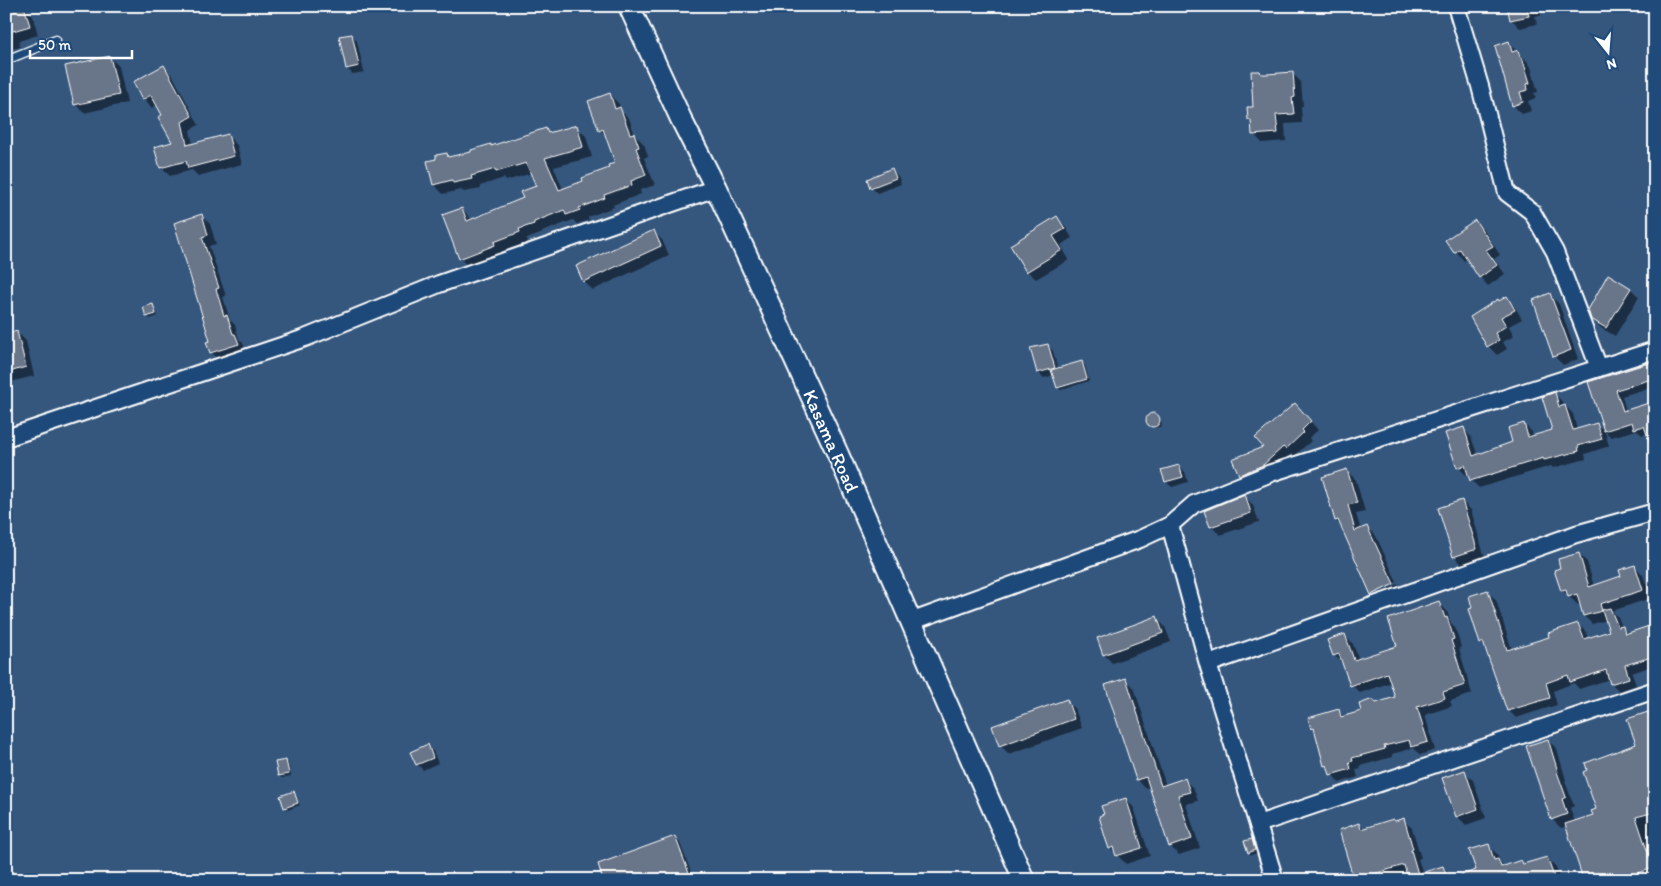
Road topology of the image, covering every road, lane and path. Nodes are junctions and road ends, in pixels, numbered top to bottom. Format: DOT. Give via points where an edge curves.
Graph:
graph roads {
  1 [pos="629,6"];
  2 [pos="1456,6"];
  3 [pos="56,40"];
  4 [pos="6,60"];
  5 [pos="716,188"];
  6 [pos="1655,350"];
  7 [pos="1599,368"];
  8 [pos="6,438"];
  9 [pos="1655,512"];
  10 [pos="1170,525"];
  11 [pos="910,622"];
  12 [pos="1208,664"];
  13 [pos="1655,690"];
  14 [pos="1258,824"];
  15 [pos="1024,880"];
  16 [pos="1275,880"];
  1 -- 5 [label="street, Kasama Road"];
  2 -- 7 [label="street" via="1507,193 1532,212 1555,252"];
  3 -- 4 [label="lane"];
  5 -- 8 [label="street" via="439,284 305,338"];
  5 -- 11 [label="street, Kasama Road" via="837,452"];
  6 -- 7 [label="street"];
  7 -- 10 [label="street" via="1271,473 1194,504"];
  9 -- 12 [label="street" via="1576,534"];
  10 -- 11 [label="street" via="1140,539"];
  10 -- 12 [label="street"];
  11 -- 15 [label="street, Kasama Road"];
  12 -- 14 [label="street"];
  13 -- 14 [label="street"];
  14 -- 16 [label="street"];
}
